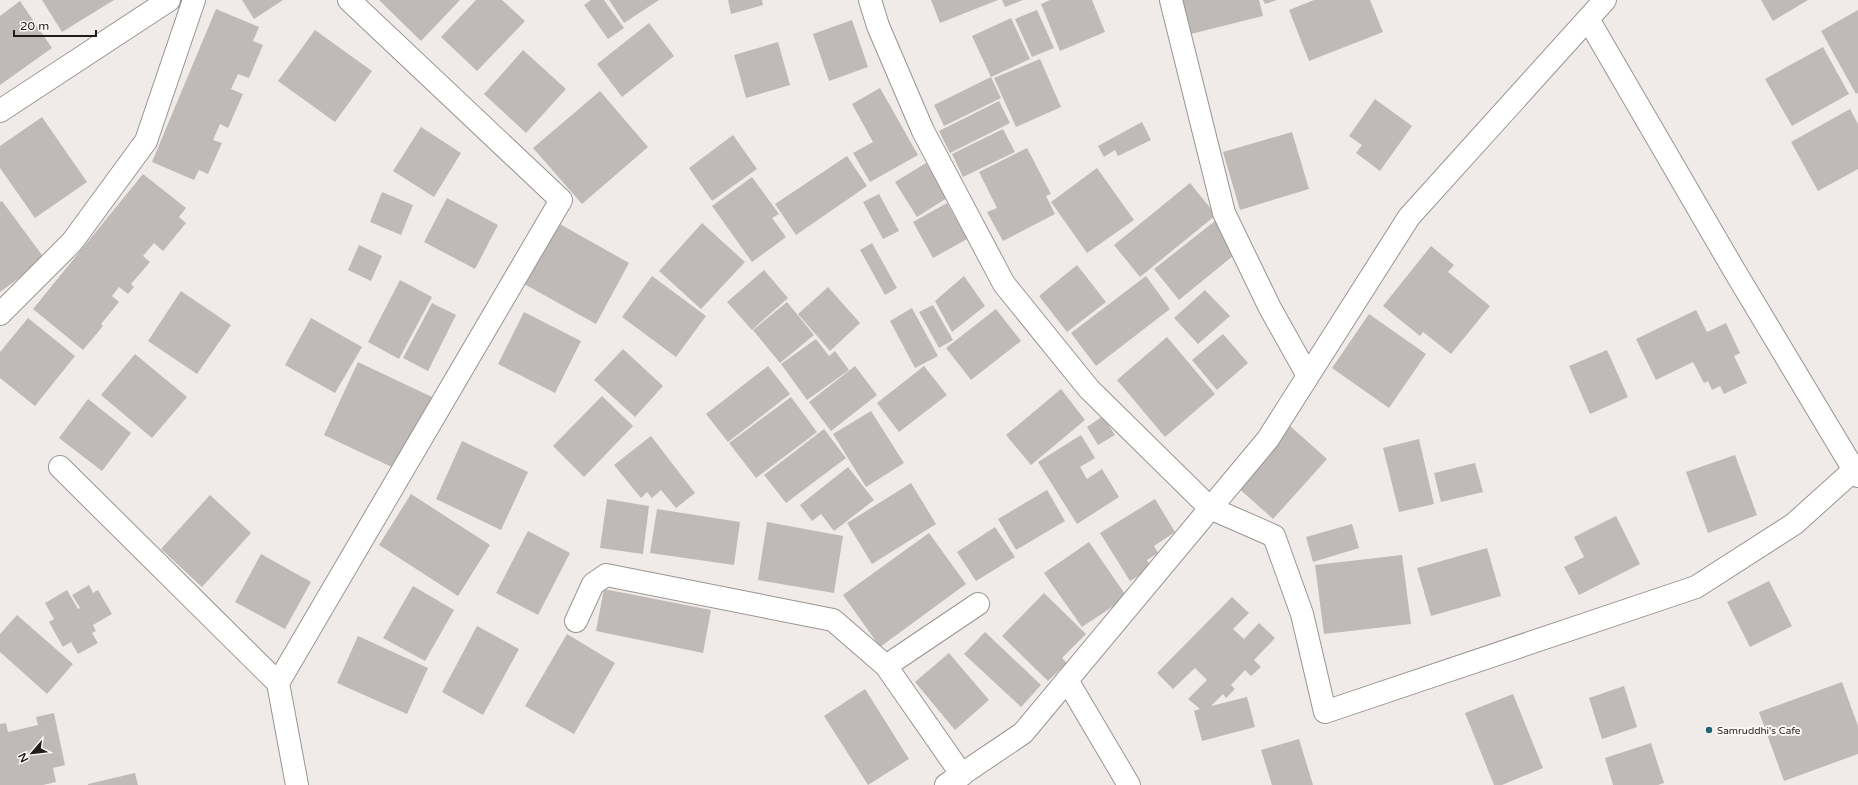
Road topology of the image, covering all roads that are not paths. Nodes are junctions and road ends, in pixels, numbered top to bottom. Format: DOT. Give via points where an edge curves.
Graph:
graph roads {
  1 [pos="169,0"];
  2 [pos="194,0"];
  3 [pos="349,0"];
  4 [pos="870,0"];
  5 [pos="1171,0"];
  6 [pos="1605,0"];
  7 [pos="1588,19"];
  8 [pos="0,111"];
  9 [pos="0,314"];
  10 [pos="1308,376"];
  11 [pos="60,467"];
  12 [pos="1856,473"];
  13 [pos="1210,508"];
  14 [pos="978,604"];
  15 [pos="576,621"];
  16 [pos="886,666"];
  17 [pos="1067,680"];
  18 [pos="278,683"];
  19 [pos="954,780"];
  20 [pos="297,785"];
  21 [pos="1129,785"];
  1 -- 8 [label="street"];
  2 -- 9 [label="street" via="146,141 72,242"];
  3 -- 18 [label="street" via="561,200"];
  4 -- 13 [label="street" via="878,26 923,131 1004,284 1089,389"];
  5 -- 10 [label="street" via="1224,213 1270,308"];
  6 -- 7 [label="street"];
  7 -- 10 [label="street" via="1409,217"];
  7 -- 12 [label="street"];
  10 -- 13 [label="street" via="1268,439"];
  11 -- 18 [label="street"];
  12 -- 13 [label="street" via="1794,524 1696,587 1325,712 1302,614 1274,536"];
  13 -- 17 [label="street"];
  14 -- 16 [label="street"];
  15 -- 16 [label="street" via="593,584 606,575 833,620"];
  16 -- 19 [label="street"];
  17 -- 19 [label="street" via="1023,733"];
  17 -- 21 [label="street"];
  18 -- 20 [label="street"];
}
